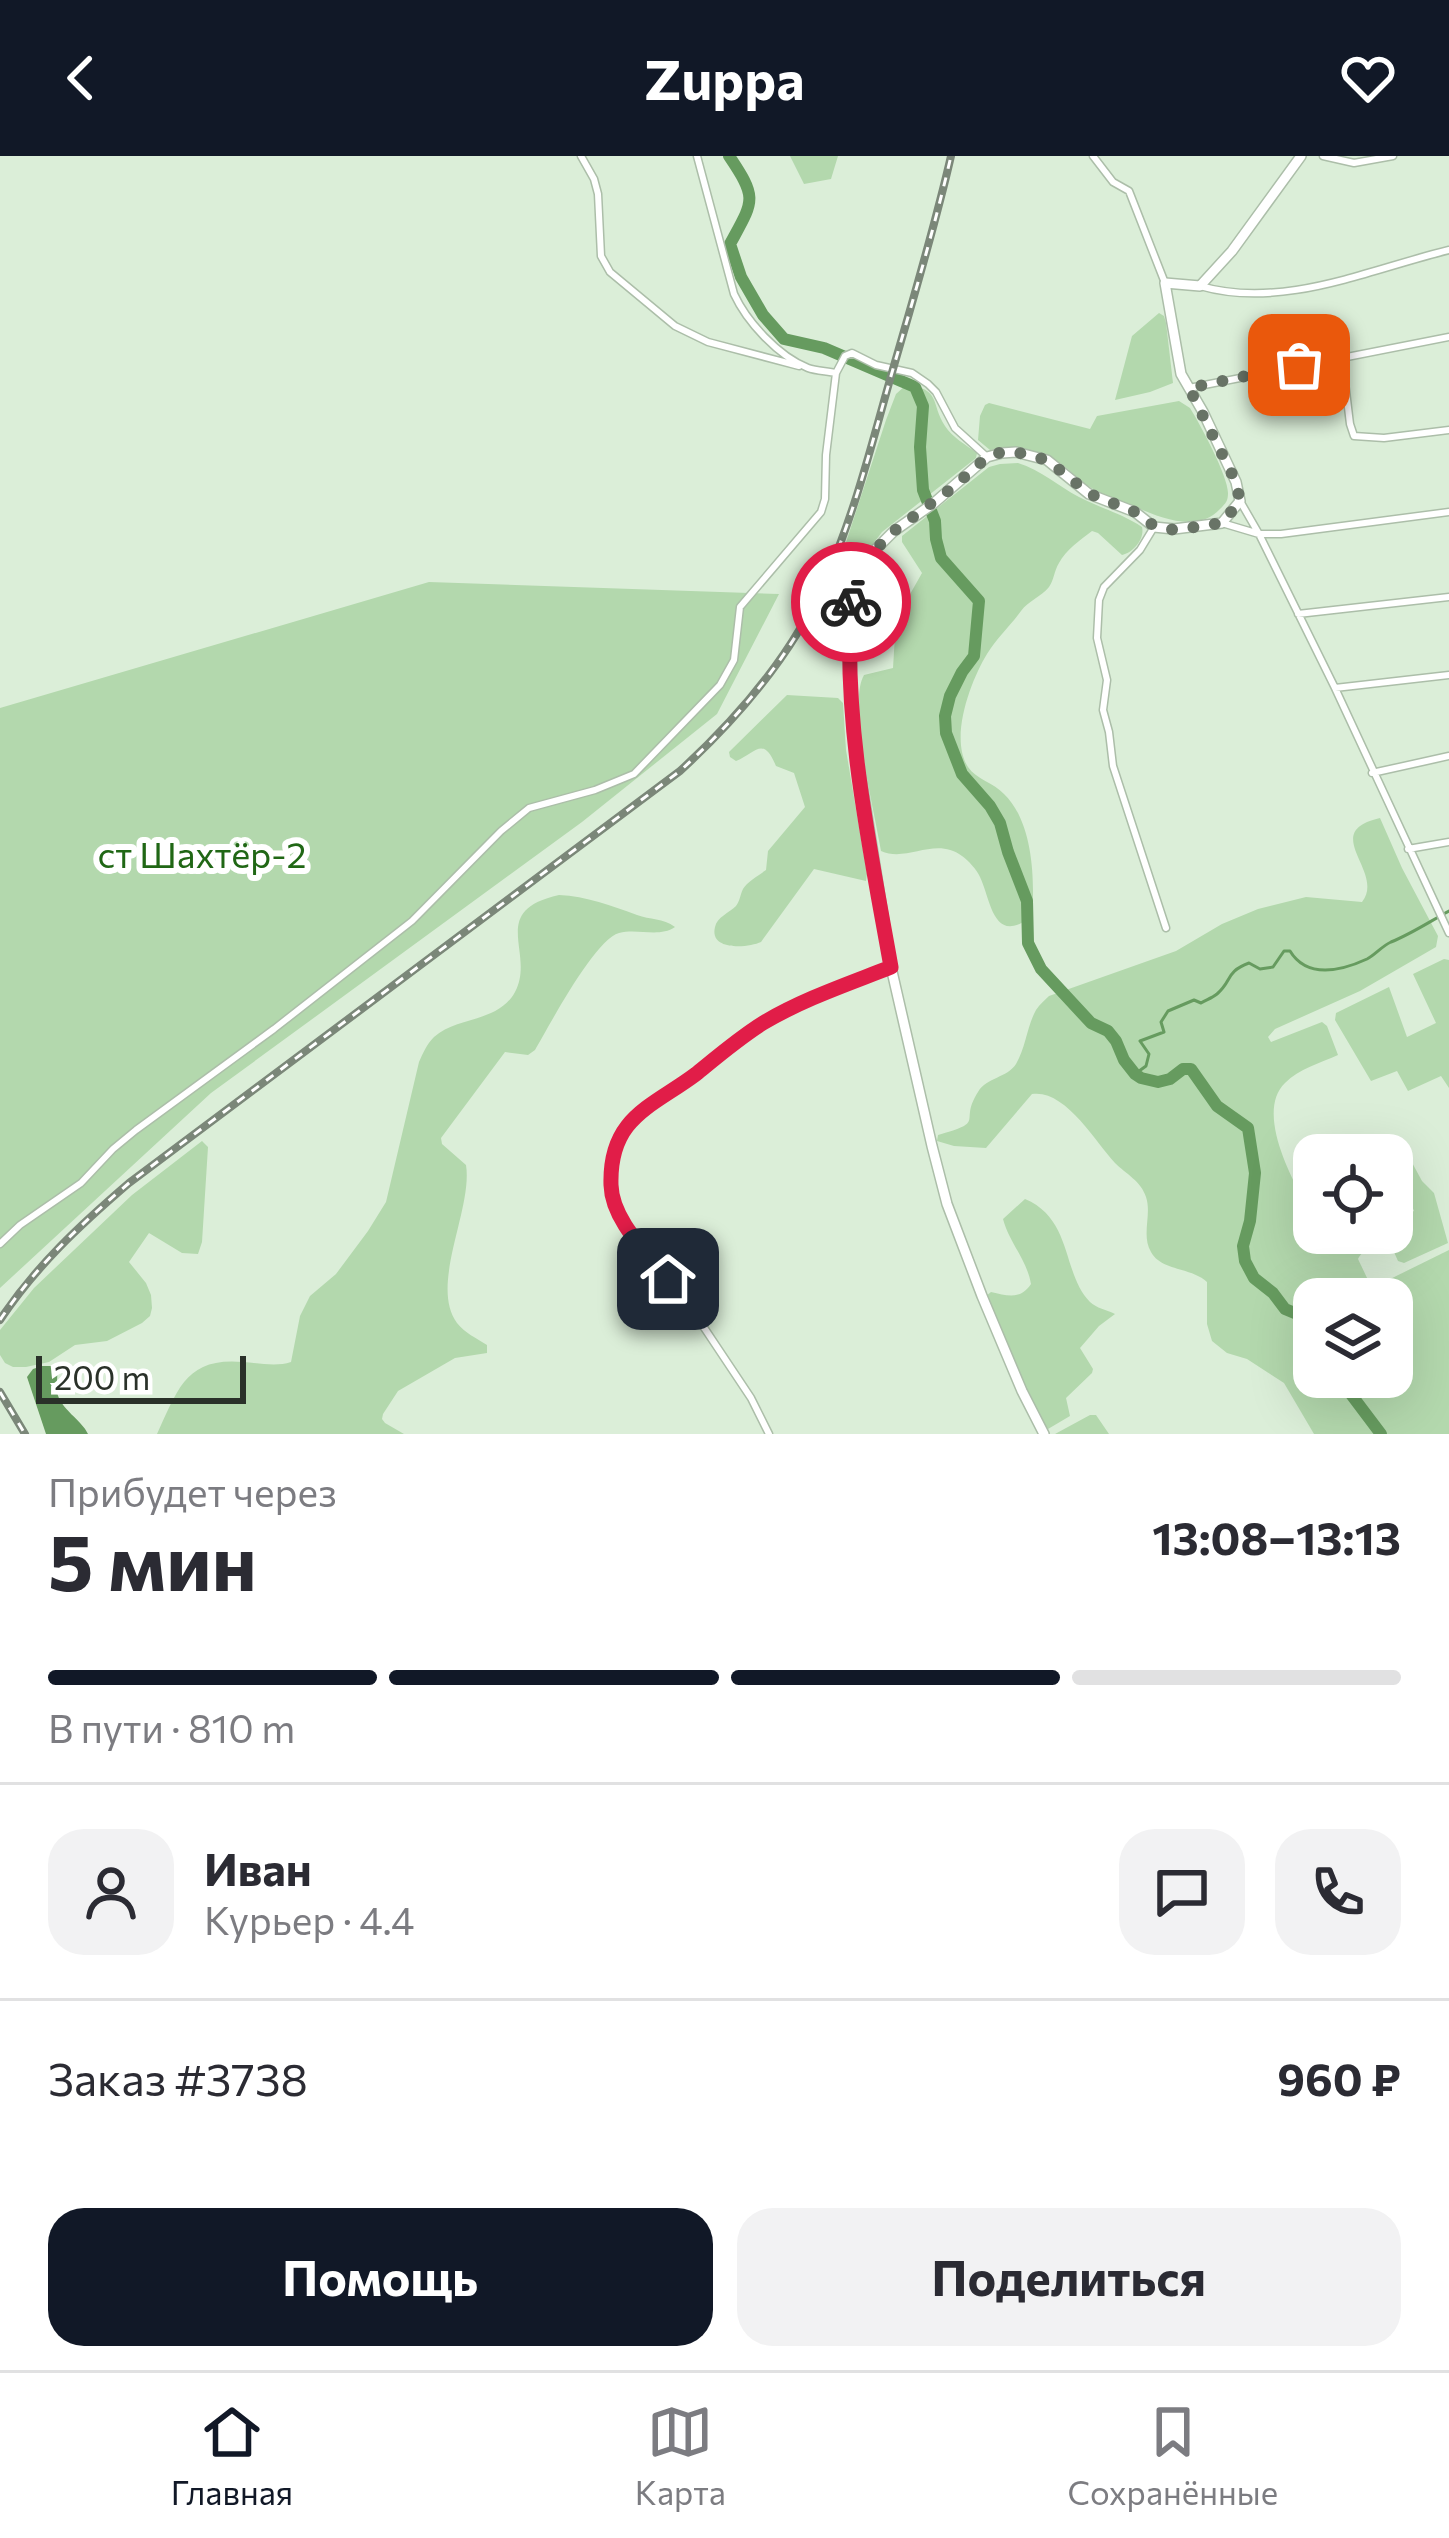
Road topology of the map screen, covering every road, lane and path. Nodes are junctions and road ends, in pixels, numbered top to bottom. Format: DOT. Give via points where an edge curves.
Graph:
graph roads {
  1 [pos="580,156"];
  2 [pos="697,156"];
  3 [pos="1093,156"];
  4 [pos="1301,156"];
  5 [pos="1323,156"];
  6 [pos="1393,156"];
  7 [pos="1449,250"];
  8 [pos="1165,283"];
  9 [pos="1200,286"];
  10 [pos="1449,337"];
  11 [pos="1342,358"];
  12 [pos="809,368"];
  13 [pos="836,373"];
  14 [pos="1189,388"];
  15 [pos="1449,430"];
  16 [pos="987,457"];
  17 [pos="1240,501"];
  18 [pos="1449,512"];
  19 [pos="1222,523"];
  20 [pos="1154,526"];
  21 [pos="1259,534"];
  22 [pos="1449,597"];
  23 [pos="1298,614"];
  24 [pos="1449,675"];
  25 [pos="1335,688"];
  26 [pos="1449,756"];
  27 [pos="1372,773"];
  28 [pos="1449,842"];
  29 [pos="1408,849"];
  30 [pos="1166,928"];
  31 [pos="1447,929"];
  32 [pos="891,967"];
  33 [pos="0,1244"];
  34 [pos="769,1434"];
  35 [pos="1044,1434"];
  1 -- 12 [label="street" via="598,194 601,256 610,272 675,326 708,342"];
  2 -- 12 [label="street" via="742,310"];
  3 -- 8 [label="street" via="1129,191"];
  4 -- 9 [label="main road"];
  5 -- 6 [label="street" via="1354,164"];
  7 -- 9 [label="street" via="1327,284 1236,293"];
  8 -- 9 [label="main road"];
  8 -- 14 [label="main road"];
  10 -- 11 [label="street"];
  11 -- 14 [label="street"];
  11 -- 15 [label="street" via="1354,436"];
  12 -- 13 [label="street"];
  13 -- 16 [label="street" via="852,353 919,377"];
  13 -- 33 [label="street" via="821,512 740,607 734,660 720,685 620,781 529,808 412,922 136,1130"];
  14 -- 17 [label="main road"];
  16 -- 20 [label="main road" via="1016,452 1047,460 1090,494"];
  16 -- 32 [label="main road" via="875,550 850,604 852,722"];
  17 -- 19 [label="main road"];
  17 -- 21 [label="street"];
  18 -- 21 [label="street"];
  19 -- 20 [label="main road"];
  19 -- 21 [label="street"];
  20 -- 30 [label="street" via="1104,587 1097,638 1113,766"];
  21 -- 23 [label="street"];
  22 -- 23 [label="street"];
  23 -- 25 [label="street"];
  24 -- 25 [label="street"];
  25 -- 27 [label="street"];
  26 -- 27 [label="street"];
  27 -- 29 [label="street"];
  28 -- 29 [label="street"];
  29 -- 31 [label="street"];
  32 -- 34 [label="street" via="744,1036 633,1117 615,1157 611,1184 623,1221 691,1308"];
  32 -- 35 [label="main road" via="947,1204"];
}
